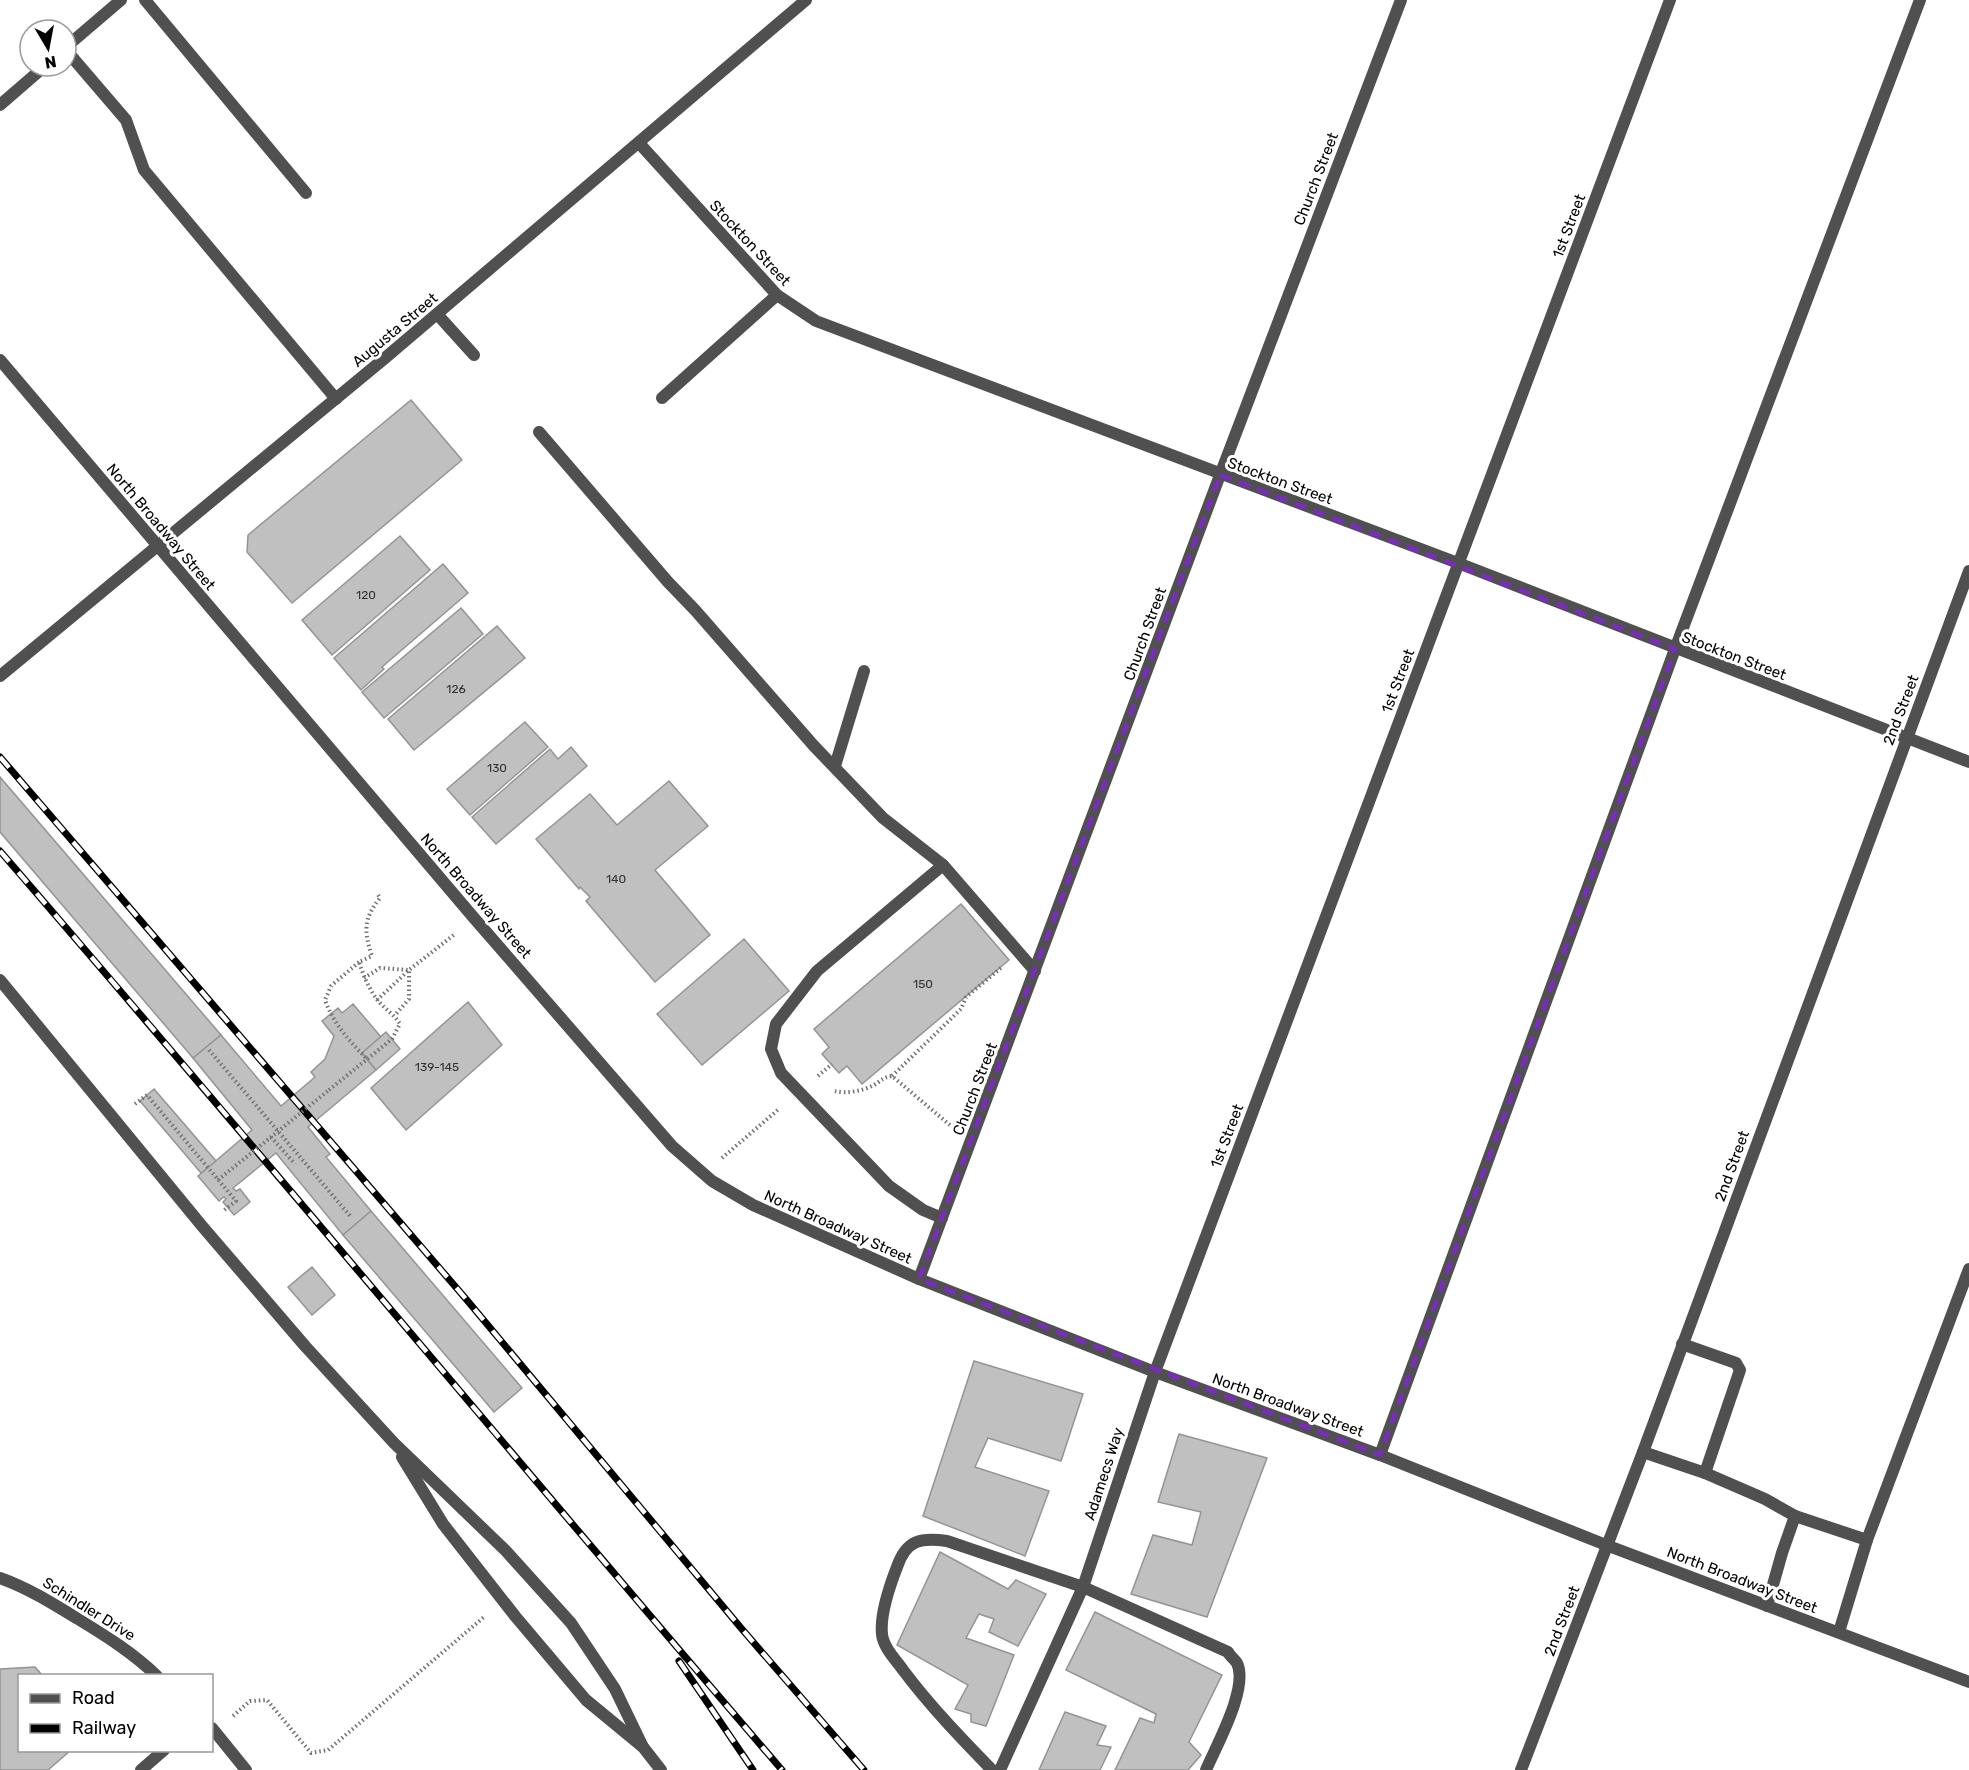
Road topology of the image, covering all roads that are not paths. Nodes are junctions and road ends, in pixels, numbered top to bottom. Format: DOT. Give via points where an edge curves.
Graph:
graph roads {
  1 [pos="121,0"];
  2 [pos="145,0"];
  3 [pos="806,0"];
  4 [pos="1401,0"];
  5 [pos="1670,0"];
  6 [pos="1920,0"];
  7 [pos="78,38"];
  8 [pos="78,63"];
  9 [pos="31,78"];
  10 [pos="0,105"];
  11 [pos="639,143"];
  12 [pos="306,193"];
  13 [pos="777,295"];
  14 [pos="437,314"];
  15 [pos="474,356"];
  16 [pos="0,360"];
  17 [pos="662,398"];
  18 [pos="336,399"];
  19 [pos="538,432"];
  20 [pos="1220,475"];
  21 [pos="158,547"];
  22 [pos="1458,563"];
  23 [pos="1969,571"];
  24 [pos="1675,649"];
  25 [pos="864,671"];
  26 [pos="0,676"];
  27 [pos="1906,738"];
  28 [pos="1969,762"];
  29 [pos="835,766"];
  30 [pos="943,865"];
  31 [pos="1035,971"];
  32 [pos="0,980"];
  33 [pos="942,1218"];
  34 [pos="1969,1269"];
  35 [pos="919,1279"];
  36 [pos="1682,1344"];
  37 [pos="1155,1372"];
  38 [pos="394,1443"];
  39 [pos="1643,1452"];
  40 [pos="1380,1455"];
  41 [pos="1705,1473"];
  42 [pos="1795,1516"];
  43 [pos="1867,1540"];
  44 [pos="1606,1545"];
  45 [pos="0,1578"];
  46 [pos="1083,1587"];
  47 [pos="1767,1606"];
  48 [pos="1839,1632"];
  49 [pos="155,1674"];
  50 [pos="1969,1682"];
  51 [pos="214,1731"];
  52 [pos="643,1748"];
  53 [pos="162,1752"];
  54 [pos="141,1770"];
  55 [pos="246,1770"];
  56 [pos="661,1770"];
  57 [pos="992,1770"];
  58 [pos="1000,1770"];
  59 [pos="1206,1770"];
  60 [pos="1521,1770"];
  1 -- 7 [label="street"];
  2 -- 12 [label="street"];
  3 -- 11 [label="street, Augusta Street"];
  4 -- 20 [label="street, Church Street"];
  5 -- 22 [label="street, 1st Street"];
  6 -- 24 [label="street"];
  8 -- 18 [label="street" via="126,120 144,170"];
  9 -- 10 [label="street"];
  11 -- 13 [label="street, Stockton Street"];
  11 -- 14 [label="street, Augusta Street"];
  13 -- 17 [label="street"];
  13 -- 20 [label="street, Stockton Street" via="816,321"];
  14 -- 15 [label="street"];
  14 -- 18 [label="street, Augusta Street"];
  16 -- 21 [label="street, North Broadway Street"];
  18 -- 21 [label="street, Augusta Street"];
  19 -- 29 [label="street"];
  20 -- 22 [label="street, Stockton Street"];
  20 -- 31 [label="street, Church Street"];
  21 -- 26 [label="street, Augusta Street"];
  21 -- 35 [label="street, North Broadway Street" via="672,1146 712,1181 753,1205"];
  22 -- 24 [label="street, Stockton Street"];
  22 -- 37 [label="street, 1st Street"];
  23 -- 27 [label="street, 2nd Street"];
  24 -- 27 [label="street, Stockton Street"];
  24 -- 40 [label="street"];
  25 -- 29 [label="street"];
  27 -- 28 [label="street, Stockton Street"];
  27 -- 36 [label="street, 2nd Street"];
  29 -- 30 [label="street" via="883,818"];
  30 -- 31 [label="street"];
  30 -- 33 [label="street" via="817,971 776,1024 771,1049 781,1073 889,1186"];
  31 -- 33 [label="street, Church Street"];
  32 -- 38 [label="street" via="202,1226"];
  33 -- 35 [label="street, Church Street"];
  34 -- 43 [label="street"];
  35 -- 37 [label="street, North Broadway Street"];
  36 -- 39 [label="street, 2nd Street"];
  36 -- 41 [label="street" via="1737,1363 1740,1370"];
  37 -- 40 [label="street, North Broadway Street"];
  37 -- 46 [label="street, Adamecs Way"];
  38 -- 52 [label="street" via="443,1524 503,1601 586,1700"];
  38 -- 52 [label="street" via="506,1551 571,1623 615,1689"];
  39 -- 41 [label="street"];
  39 -- 44 [label="street, 2nd Street"];
  40 -- 44 [label="street, North Broadway Street"];
  41 -- 42 [label="street"];
  42 -- 43 [label="street"];
  42 -- 47 [label="street"];
  43 -- 48 [label="street"];
  44 -- 47 [label="street, North Broadway Street"];
  44 -- 60 [label="street, 2nd Street"];
  45 -- 49 [label="street, Schindler Drive" via="28,1588 139,1658"];
  46 -- 57 [label="street" via="947,1541 916,1540 904,1551 883,1619 882,1637 927,1702"];
  46 -- 58 [label="street, Adamecs Way"];
  46 -- 59 [label="street" via="1213,1644 1228,1652 1237,1664 1237,1692"];
  47 -- 48 [label="street, North Broadway Street"];
  48 -- 50 [label="street, North Broadway Street"];
  51 -- 55 [label="street"];
  52 -- 56 [label="street"];
  53 -- 54 [label="street"];
}
